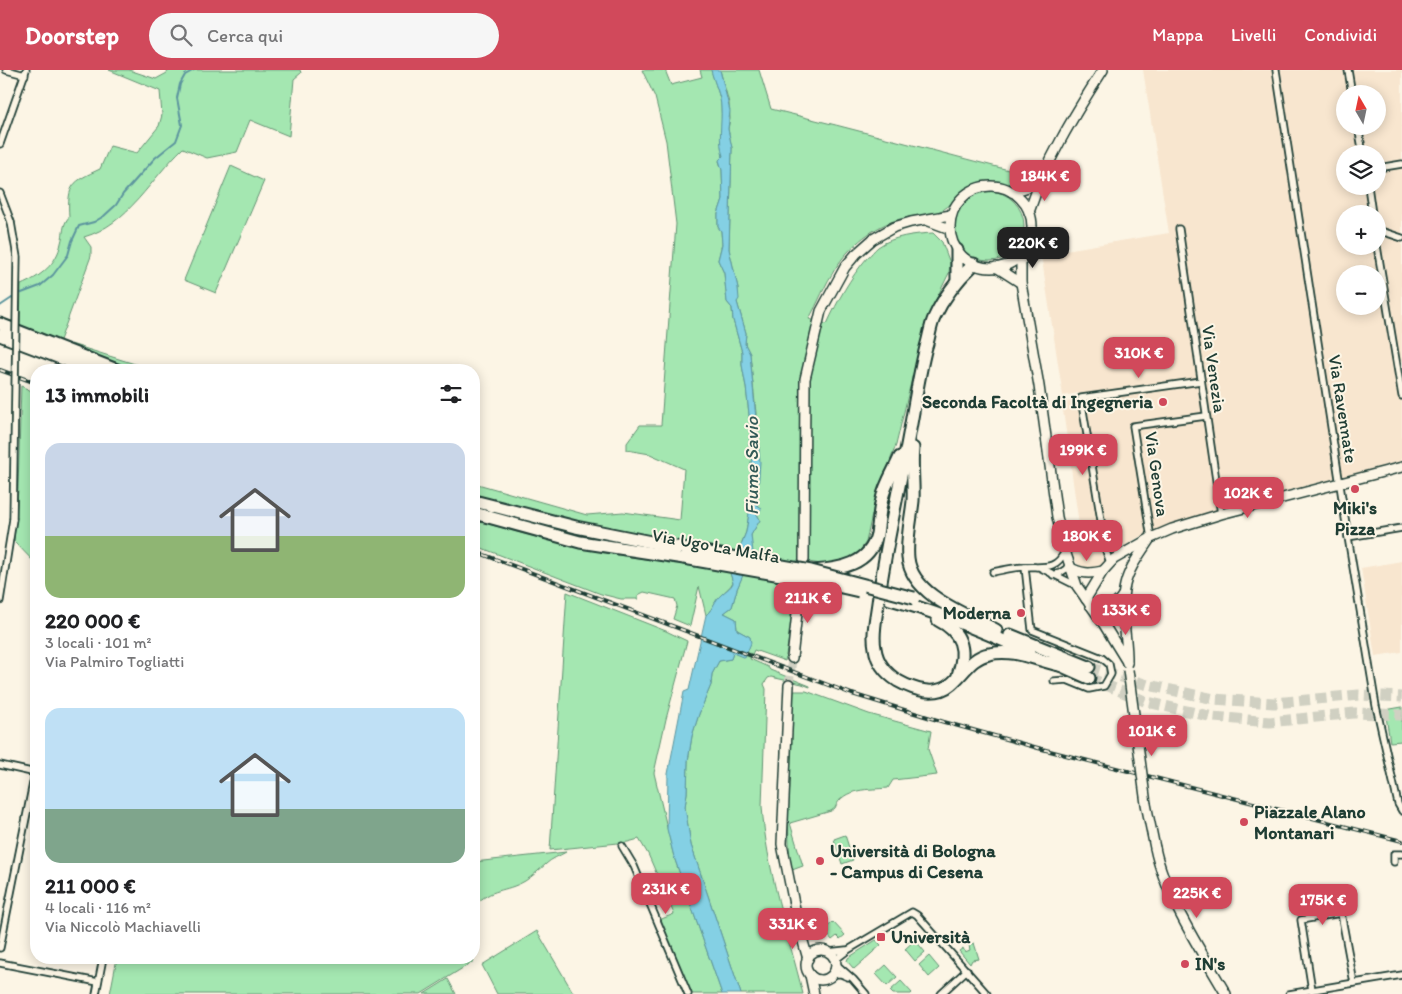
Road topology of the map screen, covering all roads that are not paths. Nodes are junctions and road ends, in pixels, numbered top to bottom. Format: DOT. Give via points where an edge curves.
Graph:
graph roads {
  1 [pos="6,70"];
  2 [pos="1103,70"];
  3 [pos="1276,70"];
  4 [pos="1348,70"];
  5 [pos="26,73"];
  6 [pos="1350,85"];
  7 [pos="0,144"];
  8 [pos="1402,164"];
  9 [pos="1386,167"];
  10 [pos="1038,184"];
  11 [pos="1012,192"];
  12 [pos="0,193"];
  13 [pos="1029,212"];
  14 [pos="951,215"];
  15 [pos="926,220"];
  16 [pos="950,229"];
  17 [pos="1180,229"];
  18 [pos="1386,233"];
  19 [pos="1402,238"];
  20 [pos="957,250"];
  21 [pos="1021,254"];
  22 [pos="1379,255"];
  23 [pos="974,264"];
  24 [pos="996,267"];
  25 [pos="957,280"];
  26 [pos="1021,283"];
  27 [pos="0,324"];
  28 [pos="0,335"];
  29 [pos="76,364"];
  30 [pos="102,364"];
  31 [pos="1399,364"];
  32 [pos="920,371"];
  33 [pos="1201,381"];
  34 [pos="1402,396"];
  35 [pos="1206,416"];
  36 [pos="910,432"];
  37 [pos="1402,467"];
  38 [pos="1340,484"];
  39 [pos="480,503"];
  40 [pos="1221,514"];
  41 [pos="480,515"];
  42 [pos="1402,528"];
  43 [pos="1348,537"];
  44 [pos="1151,538"];
  45 [pos="1065,551"];
  46 [pos="682,553"];
  47 [pos="804,560"];
  48 [pos="1110,564"];
  49 [pos="1069,566"];
  50 [pos="1025,567"];
  51 [pos="1041,568"];
  52 [pos="811,571"];
  53 [pos="1103,571"];
  54 [pos="993,572"];
  55 [pos="1053,575"];
  56 [pos="800,586"];
  57 [pos="1077,586"];
  58 [pos="1124,592"];
  59 [pos="890,599"];
  60 [pos="0,601"];
  61 [pos="1088,602"];
  62 [pos="996,630"];
  63 [pos="792,658"];
  64 [pos="1059,665"];
  65 [pos="1128,666"];
  66 [pos="957,676"];
  67 [pos="1054,681"];
  68 [pos="788,685"];
  69 [pos="0,765"];
  70 [pos="30,772"];
  71 [pos="30,802"];
  72 [pos="1401,811"];
  73 [pos="622,846"];
  74 [pos="1402,854"];
  75 [pos="1394,862"];
  76 [pos="800,935"];
  77 [pos="0,948"];
  78 [pos="848,950"];
  79 [pos="818,951"];
  80 [pos="828,952"];
  81 [pos="808,959"];
  82 [pos="835,962"];
  83 [pos="0,963"];
  84 [pos="102,964"];
  85 [pos="966,970"];
  86 [pos="810,974"];
  87 [pos="833,974"];
  88 [pos="1402,976"];
  89 [pos="853,979"];
  90 [pos="821,980"];
  91 [pos="98,982"];
  92 [pos="1354,984"];
  93 [pos="1312,990"];
  94 [pos="96,994"];
  95 [pos="688,994"];
  96 [pos="814,994"];
  97 [pos="866,994"];
  98 [pos="941,994"];
  99 [pos="987,994"];
  100 [pos="1226,994"];
  101 [pos="1289,994"];
  1 -- 5 [label="street"];
  2 -- 10 [label="street"];
  3 -- 38 [label="street, Via Ravennate"];
  4 -- 6 [label="street"];
  5 -- 7 [label="street"];
  8 -- 9 [label="street"];
  10 -- 11 [label="street"];
  10 -- 13 [label="street"];
  11 -- 13 [label="street" via="1023,201"];
  11 -- 14 [label="street" via="998,186 980,187 968,193"];
  12 -- 60 [label="street, bridge" via="11,222 17,257 13,519"];
  13 -- 21 [label="street" via="1031,233"];
  14 -- 15 [label="street"];
  14 -- 16 [label="street"];
  15 -- 16 [label="street"];
  15 -- 47 [label="street" via="894,227 873,239 845,267 821,310 805,379"];
  16 -- 20 [label="street"];
  17 -- 33 [label="street, Via Venezia"];
  18 -- 19 [label="street"];
  20 -- 23 [label="street"];
  20 -- 25 [label="highway"];
  21 -- 24 [label="street" via="1011,263"];
  21 -- 26 [label="street"];
  22 -- 31 [label="street"];
  23 -- 24 [label="street"];
  23 -- 25 [label="highway"];
  24 -- 26 [label="street"];
  25 -- 32 [label="highway" via="933,320"];
  26 -- 45 [label="street"];
  27 -- 30 [label="highway"];
  28 -- 29 [label="highway"];
  31 -- 34 [label="street"];
  32 -- 36 [label="highway"];
  32 -- 62 [label="highway" via="912,455 913,501 907,543 910,568 934,598"];
  33 -- 35 [label="street, Via Venezia"];
  33 -- 48 [label="street" via="1081,398"];
  35 -- 40 [label="street, Via Venezia"];
  35 -- 44 [label="street, Via Genova" via="1133,426"];
  36 -- 52 [label="highway, bridge" via="884,493 876,535 866,556 853,564"];
  36 -- 66 [label="highway" via="880,588 875,650 886,672 911,688 937,690 951,684"];
  37 -- 38 [label="street"];
  38 -- 40 [label="street"];
  38 -- 43 [label="street, Via Ravennate"];
  39 -- 46 [label="highway, Via Ugo La Malfa"];
  40 -- 44 [label="street"];
  41 -- 46 [label="highway, Via Ugo La Malfa" via="580,542"];
  42 -- 43 [label="street"];
  43 -- 72 [label="street, Via Ravennate" via="1383,740"];
  44 -- 48 [label="street"];
  44 -- 58 [label="street" via="1133,566"];
  45 -- 49 [label="street"];
  45 -- 51 [label="street" via="1057,562"];
  46 -- 52 [label="highway, Via Ugo La Malfa, bridge"];
  46 -- 59 [label="highway, Via Ugo La Malfa, bridge"];
  48 -- 53 [label="street"];
  49 -- 53 [label="street" via="1084,573"];
  49 -- 55 [label="street"];
  49 -- 57 [label="street"];
  50 -- 51 [label="street"];
  50 -- 54 [label="street"];
  50 -- 67 [label="street" via="1032,630 1102,658 1109,664 1111,674 1104,686 1088,689 1067,680"];
  51 -- 55 [label="street"];
  52 -- 62 [label="highway, Via Ugo La Malfa, bridge" via="914,598"];
  53 -- 61 [label="street"];
  55 -- 57 [label="street"];
  56 -- 63 [label="street"];
  57 -- 61 [label="street"];
  58 -- 61 [label="street" via="1116,604 1108,607"];
  58 -- 65 [label="street"];
  59 -- 64 [label="highway, Via Ugo La Malfa" via="979,630"];
  59 -- 66 [label="highway" via="939,620 957,634 963,652"];
  61 -- 65 [label="street" via="1118,645"];
  62 -- 64 [label="highway, Via Ugo La Malfa" via="1089,672"];
  64 -- 66 [label="highway" via="1001,652 979,657"];
  65 -- 100 [label="street, bridge" via="1146,804 1157,860 1175,903"];
  68 -- 76 [label="street" via="782,844"];
  69 -- 70 [label="street"];
  71 -- 77 [label="street"];
  73 -- 95 [label="street" via="634,866"];
  74 -- 75 [label="street" via="1394,854"];
  76 -- 79 [label="street"];
  76 -- 81 [label="street"];
  78 -- 80 [label="street"];
  78 -- 82 [label="street"];
  78 -- 85 [label="street" via="912,912"];
  79 -- 80 [label="street"];
  79 -- 81 [label="street"];
  80 -- 82 [label="street"];
  81 -- 86 [label="street" via="806,967"];
  82 -- 87 [label="street"];
  82 -- 89 [label="street"];
  83 -- 91 [label="street"];
  84 -- 91 [label="street"];
  85 -- 98 [label="street"];
  85 -- 99 [label="street"];
  86 -- 90 [label="street"];
  86 -- 96 [label="street"];
  87 -- 89 [label="street"];
  87 -- 90 [label="street"];
  88 -- 92 [label="street"];
  89 -- 97 [label="street"];
  90 -- 96 [label="street"];
  91 -- 94 [label="street"];
  92 -- 93 [label="street"];
  92 -- 93 [label="street" via="1341,913 1301,920"];
  93 -- 101 [label="street"];
}
